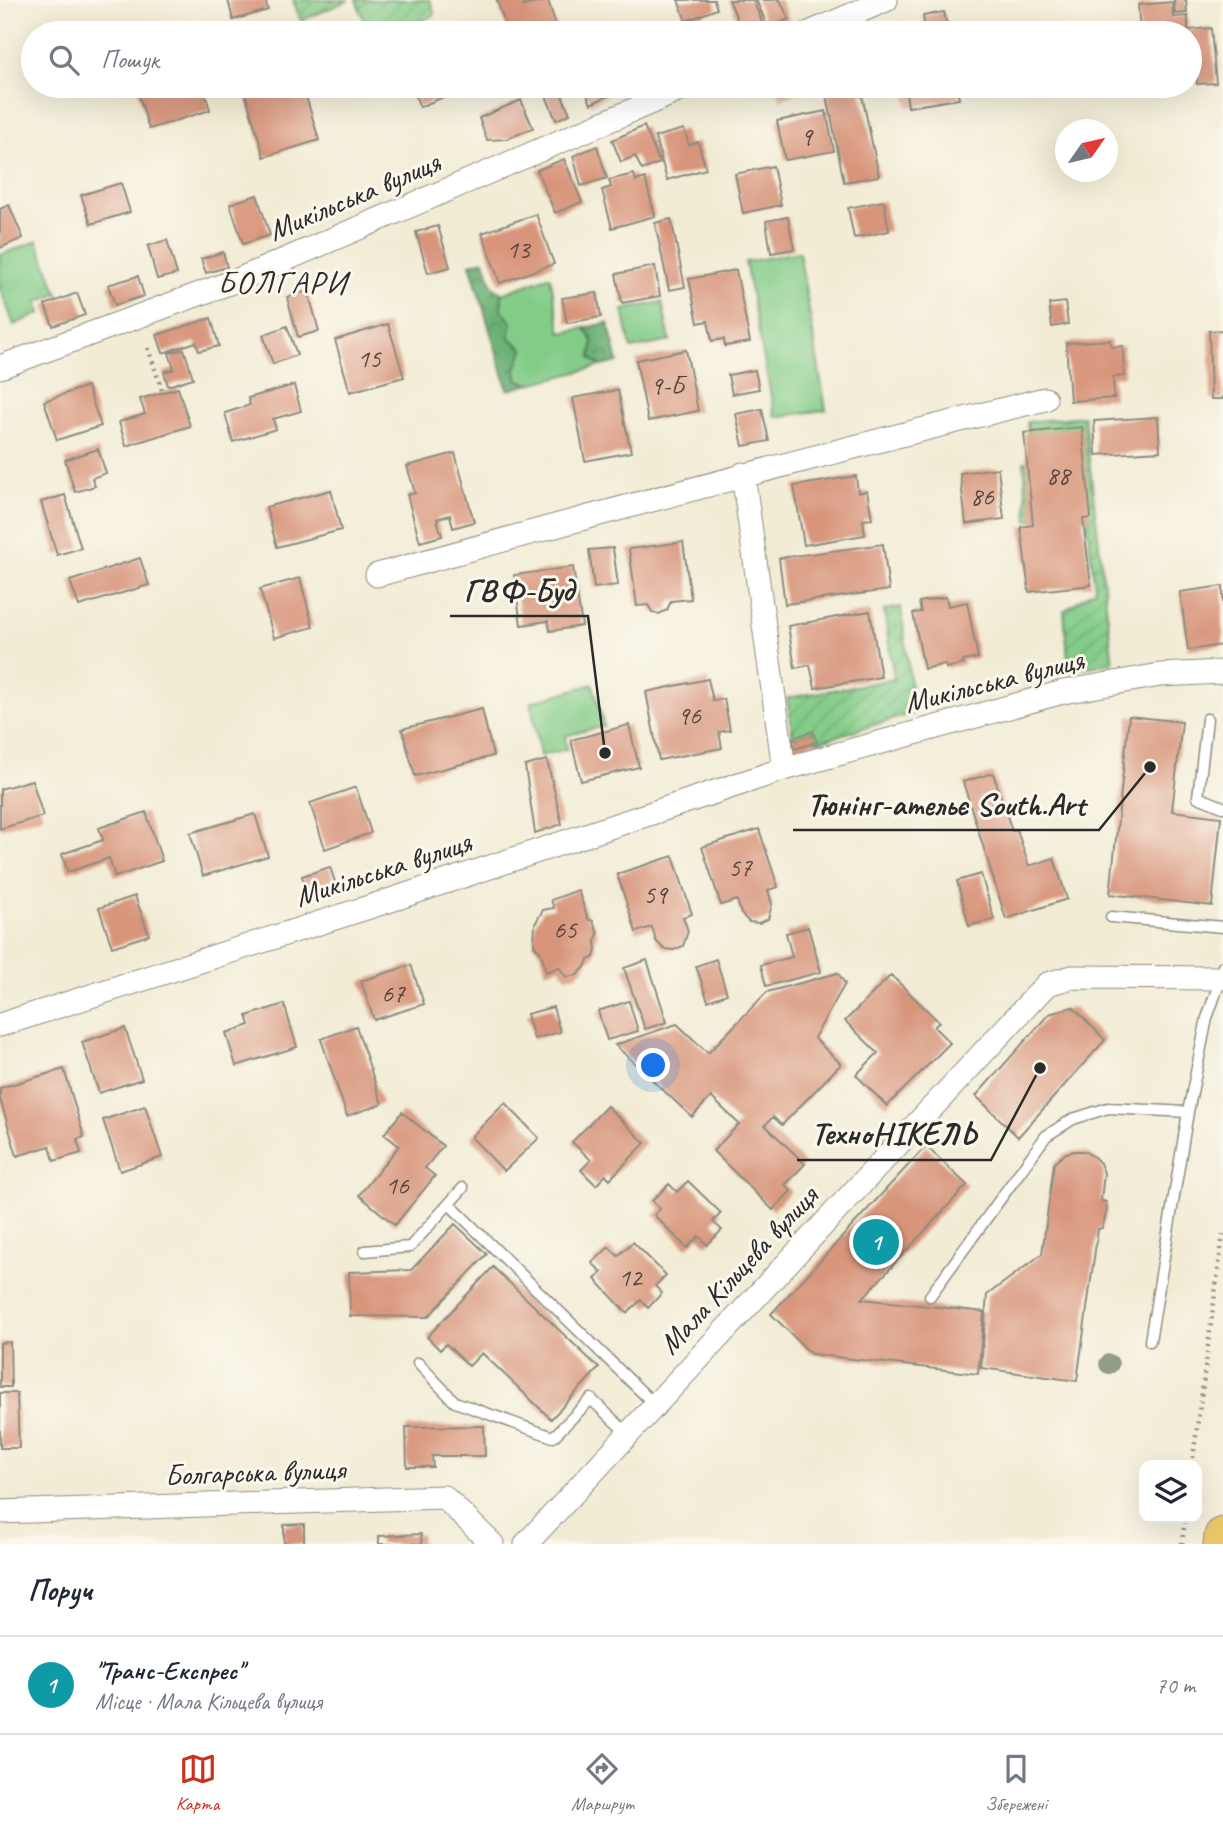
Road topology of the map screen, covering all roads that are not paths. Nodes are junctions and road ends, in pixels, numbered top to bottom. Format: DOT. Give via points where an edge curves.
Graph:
graph roads {
  1 [pos="886,0"];
  2 [pos="837,21"];
  3 [pos="661,98"];
  4 [pos="0,368"];
  5 [pos="1045,398"];
  6 [pos="743,474"];
  7 [pos="377,575"];
  8 [pos="1223,672"];
  9 [pos="1206,719"];
  10 [pos="783,769"];
  11 [pos="1223,807"];
  12 [pos="1111,917"];
  13 [pos="1223,926"];
  14 [pos="1222,974"];
  15 [pos="0,1025"];
  16 [pos="1188,1112"];
  17 [pos="463,1188"];
  18 [pos="449,1204"];
  19 [pos="365,1251"];
  20 [pos="930,1296"];
  21 [pos="1150,1341"];
  22 [pos="418,1363"];
  23 [pos="655,1405"];
  24 [pos="628,1434"];
  25 [pos="0,1512"];
  26 [pos="1223,1536"];
  27 [pos="492,1544"];
  28 [pos="526,1544"];
  29 [pos="1222,1544"];
  1 -- 2 [label="street"];
  3 -- 4 [label="street, Микільська вулиця" via="240,279"];
  5 -- 6 [label="street"];
  6 -- 7 [label="street"];
  6 -- 10 [label="street"];
  8 -- 10 [label="street, Микільська вулиця" via="1160,675 1063,692"];
  9 -- 11 [label="lane" via="1198,797"];
  10 -- 15 [label="street, Микільська вулиця"];
  12 -- 13 [label="lane"];
  14 -- 16 [label="lane" via="1207,1018"];
  14 -- 23 [label="street, Мала Кільцева вулиця" via="1072,977 1047,984"];
  16 -- 20 [label="lane" via="1108,1108 1073,1118 1046,1136"];
  16 -- 21 [label="lane"];
  17 -- 18 [label="lane"];
  18 -- 19 [label="lane" via="410,1247"];
  18 -- 23 [label="lane"];
  22 -- 24 [label="lane" via="455,1402 553,1437 591,1399"];
  23 -- 24 [label="street, Мала Кільцева вулиця"];
  24 -- 28 [label="street, Мала Кільцева вулиця"];
  25 -- 27 [label="street, Болгарська вулиця" via="444,1497"];
  26 -- 29 [label="highway"];
}
